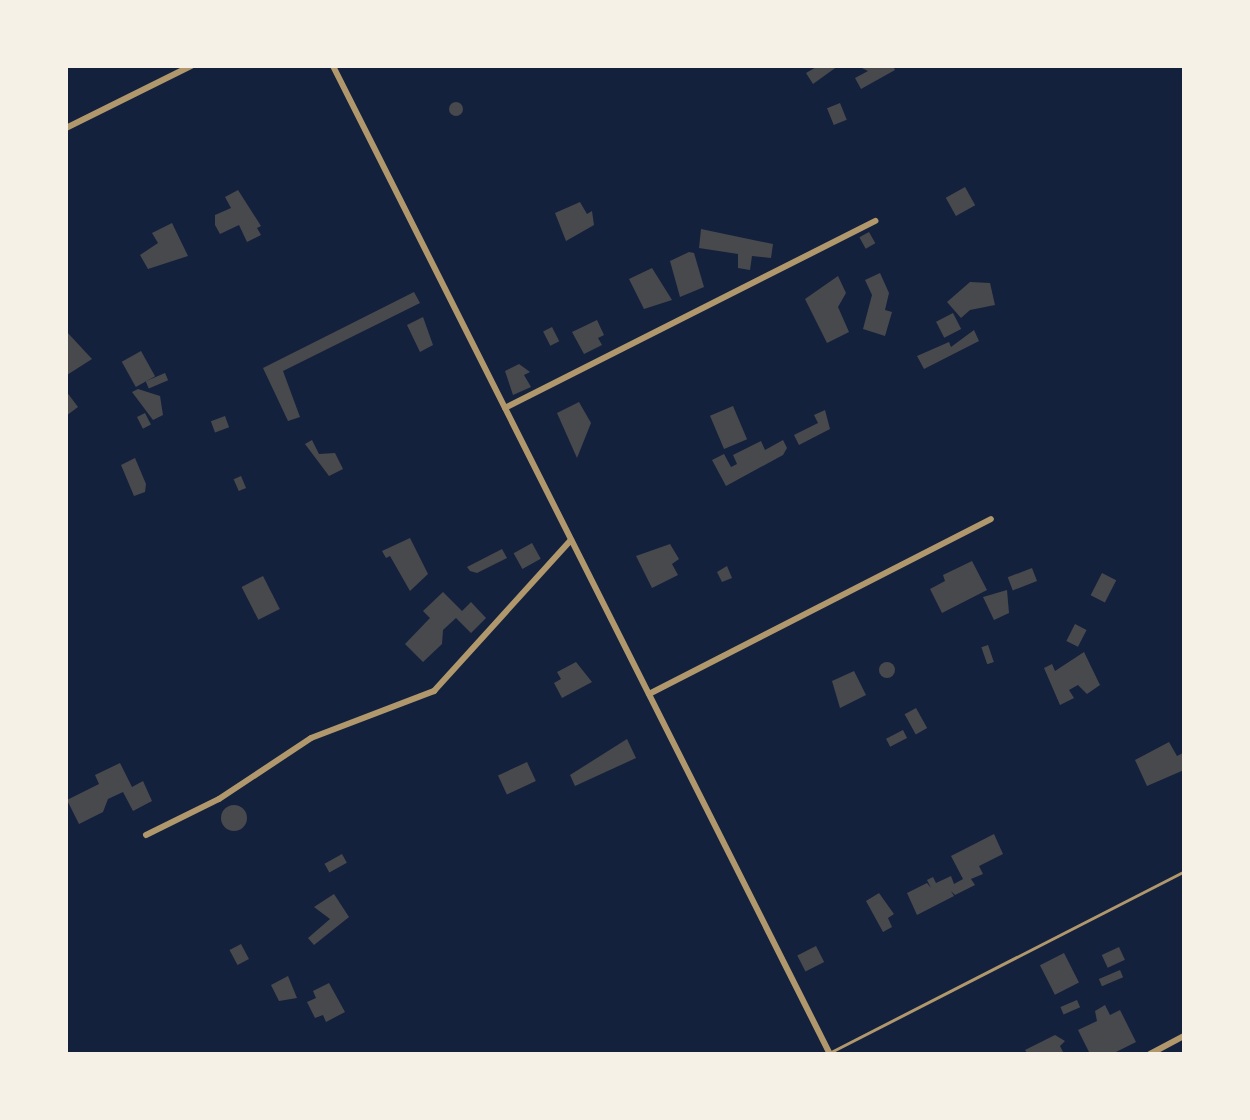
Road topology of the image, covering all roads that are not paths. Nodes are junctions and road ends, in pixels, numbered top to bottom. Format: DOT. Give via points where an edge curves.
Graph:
graph roads {
  1 [pos="191,66"];
  2 [pos="333,66"];
  3 [pos="66,128"];
  4 [pos="876,221"];
  5 [pos="505,408"];
  6 [pos="991,519"];
  7 [pos="571,540"];
  8 [pos="649,694"];
  9 [pos="146,835"];
  10 [pos="1184,871"];
  11 [pos="1184,1036"];
  12 [pos="829,1054"];
  13 [pos="1150,1054"];
  1 -- 3 [label="street"];
  2 -- 5 [label="street"];
  4 -- 5 [label="street"];
  5 -- 7 [label="street"];
  6 -- 8 [label="street"];
  7 -- 8 [label="street"];
  7 -- 9 [label="street" via="434,691 311,738 219,799"];
  8 -- 12 [label="street"];
  10 -- 12 [label="lane"];
  11 -- 13 [label="street"];
}
